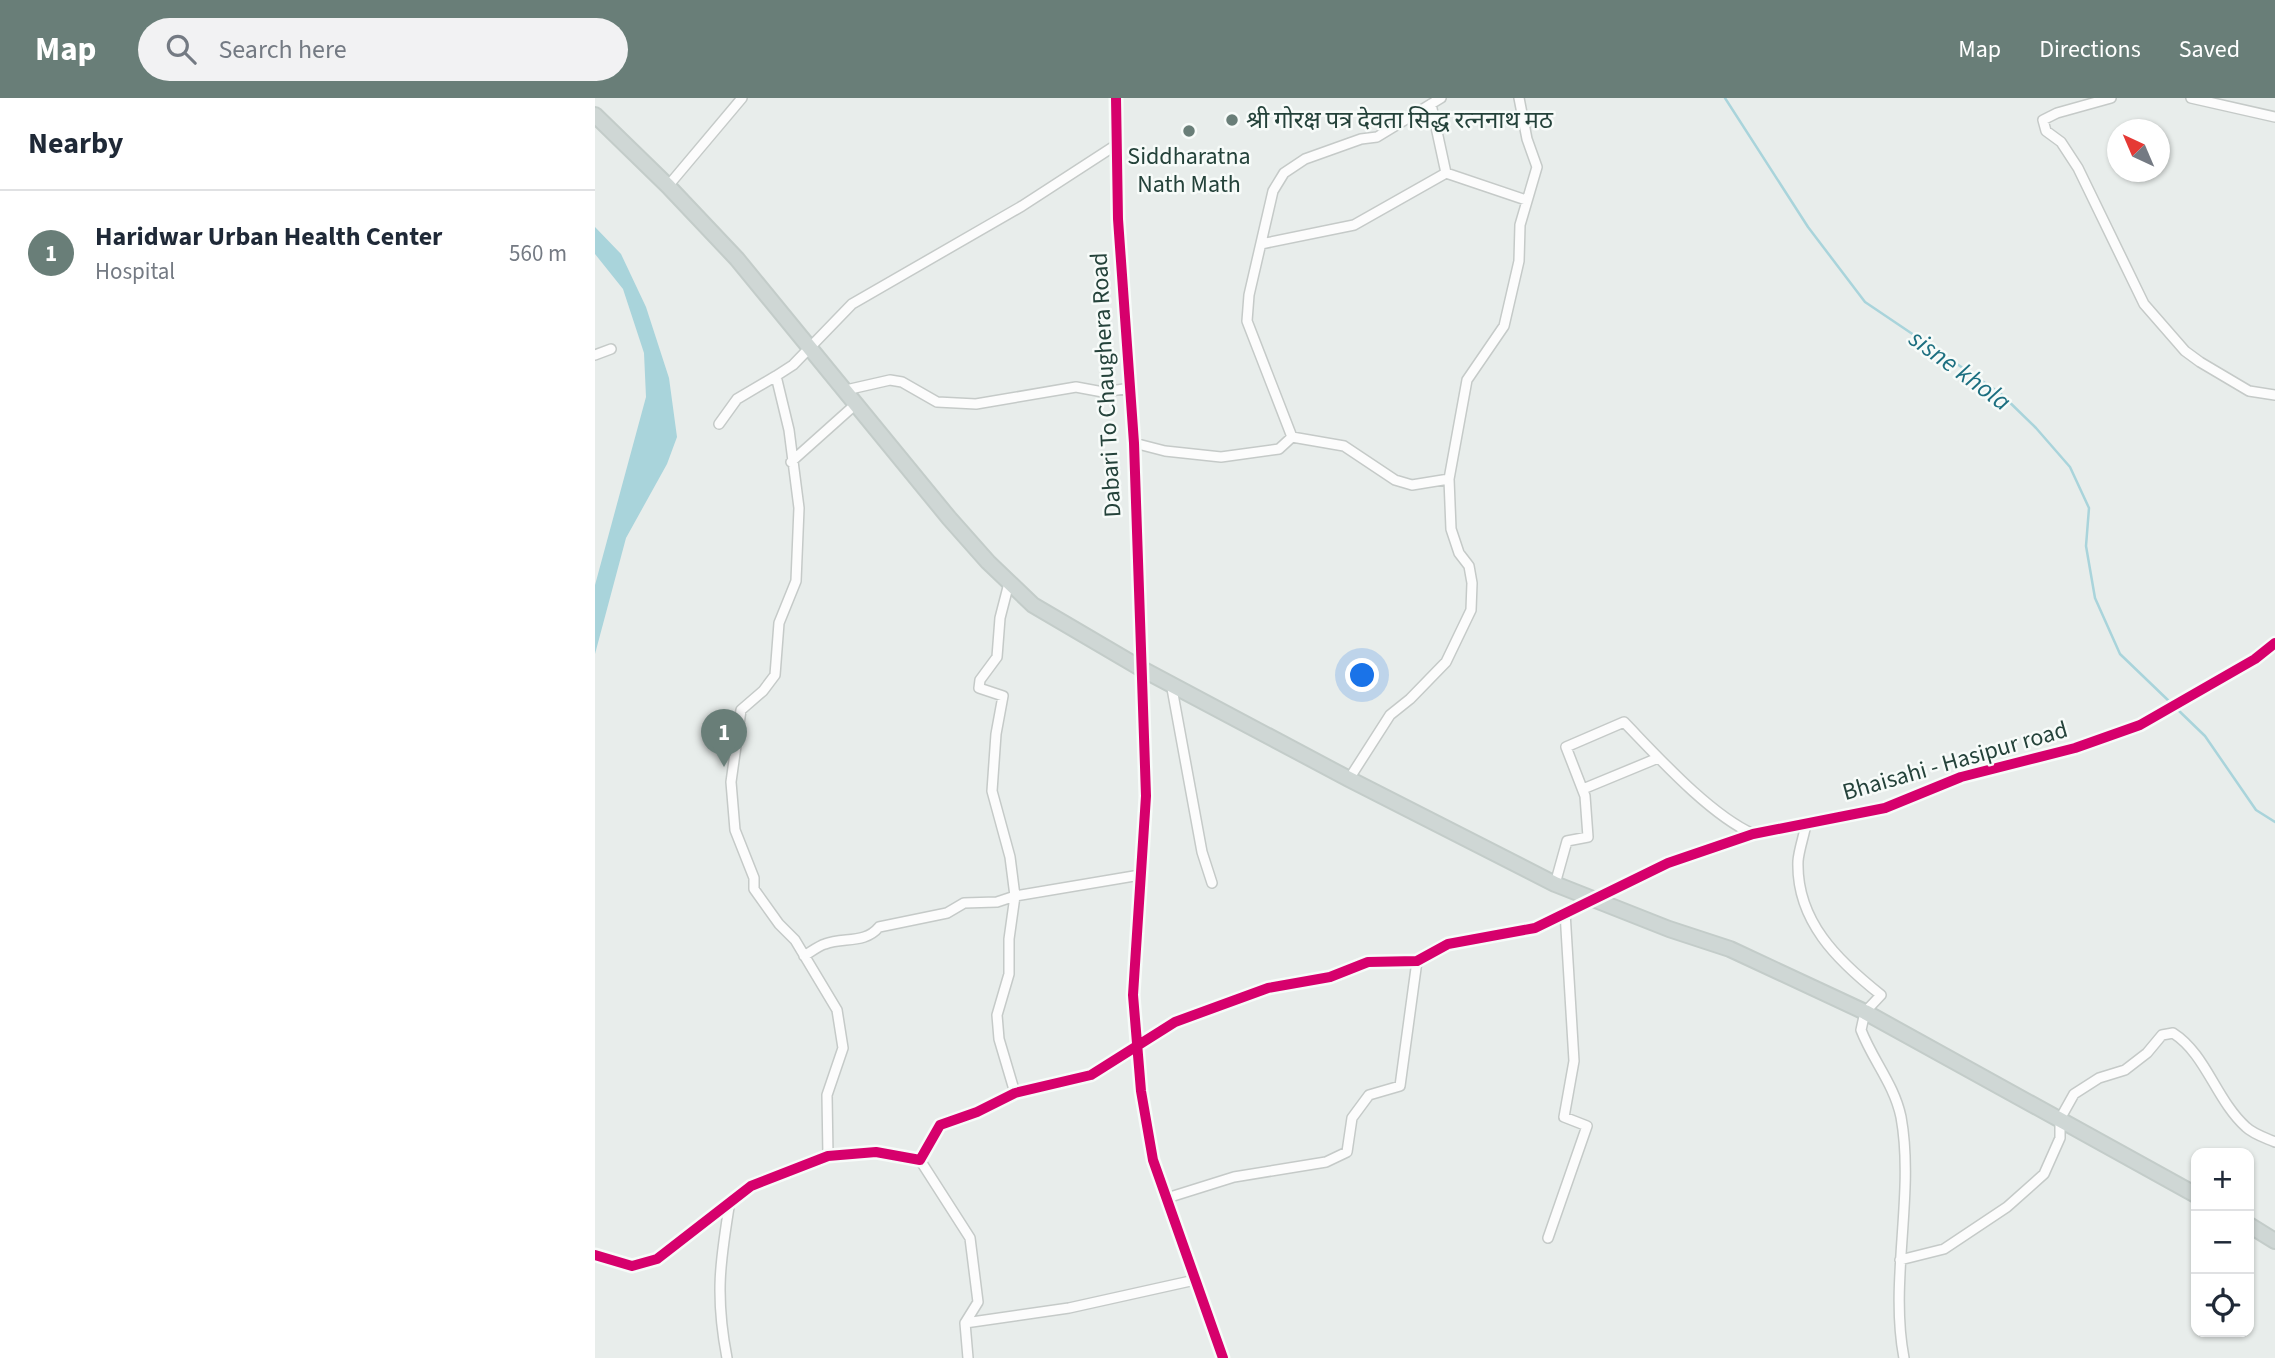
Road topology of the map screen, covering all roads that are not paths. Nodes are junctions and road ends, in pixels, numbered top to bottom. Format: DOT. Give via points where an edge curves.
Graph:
graph roads {
  1 [pos="742,98"];
  2 [pos="1116,98"];
  3 [pos="1441,98"];
  4 [pos="1519,98"];
  5 [pos="2111,98"];
  6 [pos="2191,98"];
  7 [pos="1431,104"];
  8 [pos="595,115"];
  9 [pos="2275,117"];
  10 [pos="1116,145"];
  11 [pos="1446,173"];
  12 [pos="668,186"];
  13 [pos="1526,200"];
  14 [pos="1261,244"];
  15 [pos="811,348"];
  16 [pos="611,349"];
  17 [pos="595,355"];
  18 [pos="776,376"];
  19 [pos="1131,388"];
  20 [pos="846,390"];
  21 [pos="2275,395"];
  22 [pos="857,403"];
  23 [pos="719,424"];
  24 [pos="1292,437"];
  25 [pos="1134,443"];
  26 [pos="791,462"];
  27 [pos="1449,479"];
  28 [pos="1009,583"];
  29 [pos="2275,643"];
  30 [pos="1142,669"];
  31 [pos="1170,681"];
  32 [pos="1658,758"];
  33 [pos="1349,779"];
  34 [pos="1583,789"];
  35 [pos="1806,824"];
  36 [pos="1753,834"];
  37 [pos="1140,875"];
  38 [pos="1212,883"];
  39 [pos="1555,884"];
  40 [pos="1015,897"];
  41 [pos="1595,900"];
  42 [pos="1565,912"];
  43 [pos="804,956"];
  44 [pos="1417,961"];
  45 [pos="1865,1012"];
  46 [pos="1138,1044"];
  47 [pos="1015,1093"];
  48 [pos="2060,1119"];
  49 [pos="2275,1142"];
  50 [pos="828,1156"];
  51 [pos="920,1160"];
  52 [pos="2191,1192"];
  53 [pos="1167,1198"];
  54 [pos="730,1201"];
  55 [pos="2254,1229"];
  56 [pos="1548,1238"];
  57 [pos="2275,1241"];
  58 [pos="595,1255"];
  59 [pos="1900,1259"];
  60 [pos="1195,1280"];
  61 [pos="965,1323"];
  62 [pos="727,1358"];
  63 [pos="968,1358"];
  64 [pos="1223,1358"];
  65 [pos="1904,1358"];
  1 -- 12 [label="street"];
  2 -- 10 [label="street, Dabari To Chaughera Road"];
  3 -- 7 [label="street"];
  4 -- 13 [label="street" via="1537,167"];
  5 -- 21 [label="street" via="2043,120 2046,131 2061,142 2078,168 2144,304 2200,362 2249,391"];
  6 -- 9 [label="street"];
  7 -- 11 [label="street"];
  7 -- 14 [label="street" via="1377,137 1304,159 1284,173 1273,191"];
  8 -- 12 [label="main road"];
  10 -- 15 [label="street" via="992,224 852,304"];
  10 -- 19 [label="street, Dabari To Chaughera Road"];
  11 -- 13 [label="street"];
  11 -- 14 [label="street" via="1354,225"];
  12 -- 15 [label="main road"];
  13 -- 27 [label="street" via="1519,261 1504,326 1467,380"];
  14 -- 24 [label="street" via="1247,321"];
  15 -- 18 [label="street"];
  15 -- 20 [label="main road"];
  16 -- 17 [label="street"];
  18 -- 23 [label="street" via="744,394"];
  18 -- 26 [label="street" via="789,430"];
  19 -- 20 [label="street" via="1103,392 1076,387 976,404 937,402 890,380"];
  19 -- 25 [label="street, Dabari To Chaughera Road"];
  20 -- 22 [label="main road"];
  22 -- 26 [label="street"];
  22 -- 28 [label="main road" via="949,518"];
  24 -- 25 [label="street" via="1279,449 1221,457"];
  24 -- 27 [label="street" via="1344,446 1395,480 1412,485"];
  25 -- 30 [label="street, Dabari To Chaughera Road"];
  26 -- 43 [label="street" via="799,508 796,581 779,623 775,675 741,710 731,782 735,830 754,889"];
  27 -- 33 [label="street" via="1451,529 1469,566 1471,610 1446,662 1390,715"];
  28 -- 30 [label="main road" via="1033,606"];
  28 -- 40 [label="street" via="997,657 979,688 1003,696 992,791 1010,857"];
  29 -- 35 [label="street, Bhaisahi - Hasipur road" via="2140,725 2075,748 1961,777 1885,808"];
  30 -- 31 [label="main road"];
  30 -- 37 [label="street, Dabari To Chaughera Road" via="1146,796"];
  31 -- 33 [label="main road"];
  31 -- 38 [label="street"];
  32 -- 34 [label="street"];
  32 -- 34 [label="street" via="1624,722 1566,747"];
  32 -- 36 [label="street" via="1734,825"];
  33 -- 39 [label="main road"];
  34 -- 39 [label="street" via="1588,837 1567,841"];
  35 -- 36 [label="street, Bhaisahi - Hasipur road"];
  35 -- 45 [label="street" via="1798,861 1803,897 1812,923 1834,955 1881,995"];
  36 -- 41 [label="street, Bhaisahi - Hasipur road" via="1668,863"];
  37 -- 40 [label="street"];
  37 -- 46 [label="street, Dabari To Chaughera Road" via="1133,995"];
  39 -- 41 [label="main road"];
  40 -- 43 [label="street" via="964,904 947,913 879,927 873,934 824,944"];
  40 -- 47 [label="street" via="1009,974 997,1015"];
  41 -- 42 [label="street, Bhaisahi - Hasipur road"];
  41 -- 45 [label="main road" via="1747,956"];
  42 -- 44 [label="street, Bhaisahi - Hasipur road" via="1535,928 1448,944"];
  42 -- 56 [label="street" via="1574,1061 1565,1116 1587,1126"];
  43 -- 50 [label="street" via="837,1010 843,1048 827,1095"];
  44 -- 46 [label="street" via="1369,962 1330,976 1268,988 1175,1022"];
  44 -- 53 [label="street" via="1400,1086 1369,1095 1352,1118 1347,1152 1327,1162 1234,1177"];
  45 -- 48 [label="main road"];
  45 -- 59 [label="street" via="1861,1030 1895,1094 1901,1119 1905,1174"];
  46 -- 47 [label="street" via="1091,1075"];
  46 -- 53 [label="street, Dabari To Chaughera Road" via="1153,1160"];
  47 -- 51 [label="street" via="940,1125"];
  48 -- 49 [label="street" via="2074,1094 2125,1070 2162,1035 2173,1032 2189,1043 2215,1089 2247,1128"];
  48 -- 52 [label="main road"];
  48 -- 59 [label="street" via="2060,1138 2044,1174 2007,1208 1944,1249"];
  50 -- 51 [label="street" via="876,1152"];
  50 -- 54 [label="street" via="751,1186"];
  51 -- 61 [label="street" via="970,1238 978,1302"];
  53 -- 60 [label="street, Dabari To Chaughera Road"];
  54 -- 58 [label="street" via="657,1259 632,1266"];
  54 -- 62 [label="street" via="718,1270"];
  55 -- 57 [label="main road"];
  59 -- 65 [label="street"];
  60 -- 61 [label="street" via="1069,1308"];
  60 -- 64 [label="street, Dabari To Chaughera Road"];
  61 -- 63 [label="street"];
}
